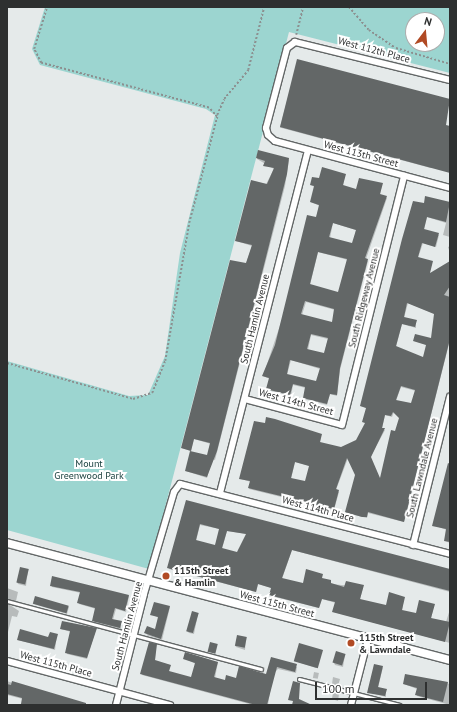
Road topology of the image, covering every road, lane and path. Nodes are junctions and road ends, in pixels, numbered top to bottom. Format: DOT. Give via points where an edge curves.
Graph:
graph roads {
  1 [pos="46,7"];
  2 [pos="264,7"];
  3 [pos="303,7"];
  4 [pos="349,7"];
  5 [pos="296,34"];
  6 [pos="450,64"];
  7 [pos="450,80"];
  8 [pos="217,116"];
  9 [pos="268,135"];
  10 [pos="308,150"];
  11 [pos="404,176"];
  12 [pos="450,188"];
  13 [pos="7,363"];
  14 [pos="450,397"];
  15 [pos="245,399"];
  16 [pos="342,425"];
  17 [pos="180,484"];
  18 [pos="220,493"];
  19 [pos="7,543"];
  20 [pos="413,545"];
  21 [pos="450,554"];
  22 [pos="149,581"];
  23 [pos="7,602"];
  24 [pos="134,635"];
  25 [pos="368,639"];
  26 [pos="450,660"];
  27 [pos="7,661"];
  28 [pos="261,669"];
  29 [pos="299,679"];
  30 [pos="120,692"];
  31 [pos="354,693"];
  32 [pos="116,705"];
  33 [pos="170,705"];
  34 [pos="351,705"];
  35 [pos="400,705"];
  1 -- 8 [label="path" via="34,49 41,63 209,108"];
  2 -- 8 [label="path" via="248,70 224,99"];
  3 -- 5 [label="path"];
  4 -- 6 [label="path" via="369,30 396,48"];
  7 -- 9 [label="street, West 112th Place" via="302,42 292,43 287,48 266,128"];
  8 -- 13 [label="path" via="186,236 165,361 152,393 133,399"];
  9 -- 10 [label="street, West 113th Street"];
  10 -- 11 [label="street, West 113th Street"];
  10 -- 15 [label="street, South Hamlin Avenue"];
  11 -- 12 [label="street, West 113th Street"];
  11 -- 16 [label="street, South Ridgeway Avenue"];
  14 -- 20 [label="street, South Lawndale Avenue"];
  15 -- 16 [label="street, West 114th Street"];
  15 -- 18 [label="street, South Hamlin Avenue"];
  17 -- 18 [label="street, West 114th Place"];
  17 -- 22 [label="street, South Hamlin Avenue" via="174,492"];
  18 -- 20 [label="street, West 114th Place"];
  19 -- 22 [label="street, West 115th Street"];
  20 -- 21 [label="street, West 114th Place"];
  22 -- 24 [label="street, South Hamlin Avenue"];
  22 -- 25 [label="street, West 115th Street"];
  23 -- 24 [label="lane"];
  24 -- 28 [label="lane"];
  24 -- 30 [label="street, South Hamlin Avenue"];
  25 -- 26 [label="street, West 115th Street"];
  25 -- 31 [label="street"];
  27 -- 30 [label="street, West 115th Place"];
  29 -- 31 [label="lane"];
  30 -- 32 [label="street, South Hamlin Avenue"];
  30 -- 33 [label="street, West 115th Place"];
  31 -- 34 [label="street"];
  31 -- 35 [label="lane"];
}
